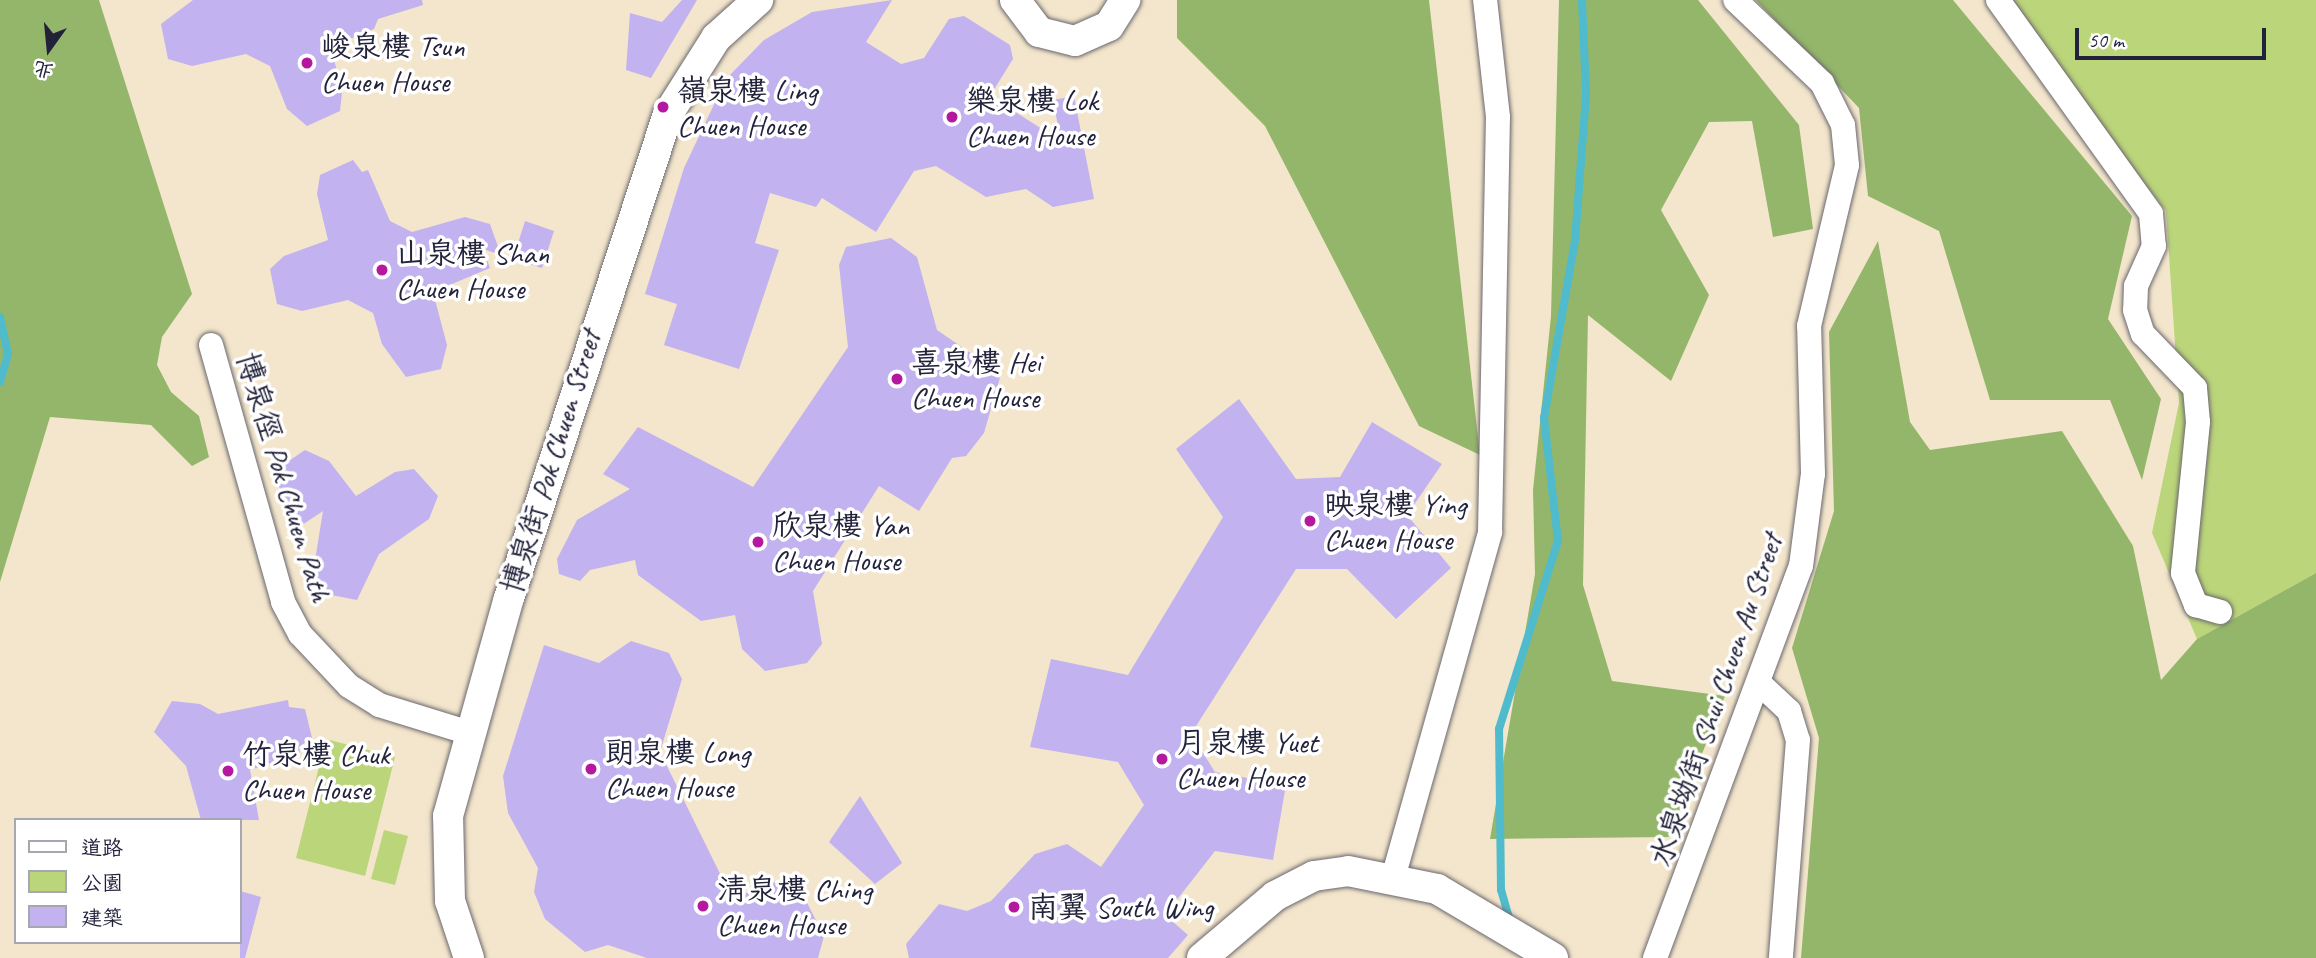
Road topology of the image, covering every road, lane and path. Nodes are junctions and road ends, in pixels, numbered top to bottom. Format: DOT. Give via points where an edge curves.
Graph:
graph roads {
  1 [pos="758,0"];
  2 [pos="1125,0"];
  3 [pos="1485,0"];
  4 [pos="1735,0"];
  5 [pos="1998,0"];
  6 [pos="1013,1"];
  7 [pos="211,345"];
  8 [pos="2220,612"];
  9 [pos="1759,683"];
  10 [pos="470,733"];
  11 [pos="1393,878"];
  12 [pos="1550,955"];
  13 [pos="468,958"];
  14 [pos="1202,958"];
  15 [pos="1655,958"];
  16 [pos="1781,958"];
  1 -- 10 [label="street, 博泉街 Pok Chuen Street" via="716,38 668,114 582,364"];
  2 -- 6 [label="street" via="1109,26 1075,41 1039,32"];
  3 -- 11 [label="street" via="1498,117 1490,533"];
  4 -- 9 [label="street, 水泉坳街 Shui Chuen Au Street" via="1822,83 1847,149 1809,326 1810,523 1795,586"];
  5 -- 8 [label="street" via="2151,214 2154,246 2136,286 2136,318 2148,340 2195,388 2198,422 2183,573 2196,605"];
  7 -- 10 [label="street, 博泉徑 Pok Chuen Path" via="283,602 300,634 340,678 379,705"];
  9 -- 15 [label="street, 水泉坳街 Shui Chuen Au Street"];
  9 -- 16 [label="street" via="1790,711 1798,740"];
  10 -- 13 [label="street, 博泉街 Pok Chuen Street" via="446,844 450,901"];
  11 -- 12 [label="street" via="1437,889"];
  11 -- 14 [label="street" via="1348,871 1314,876 1253,911"];
}
